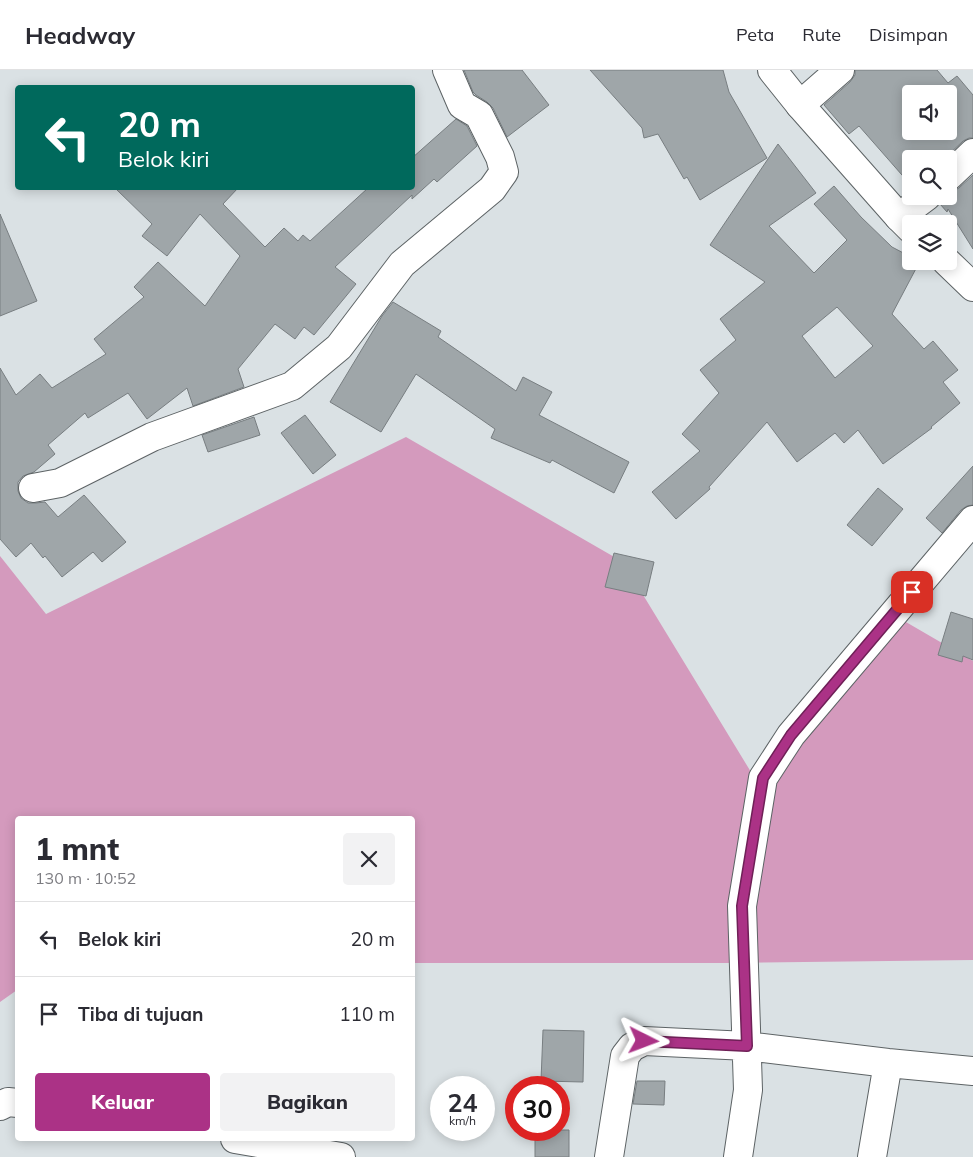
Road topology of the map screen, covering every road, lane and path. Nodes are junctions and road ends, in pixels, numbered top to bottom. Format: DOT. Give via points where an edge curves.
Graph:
graph roads {
  1 [pos="446,70"];
  2 [pos="772,70"];
  3 [pos="840,70"];
  4 [pos="800,105"];
  5 [pos="973,153"];
  6 [pos="957,168"];
  7 [pos="920,205"];
  8 [pos="912,215"];
  9 [pos="902,220"];
  10 [pos="955,270"];
  11 [pos="973,287"];
  12 [pos="33,488"];
  13 [pos="973,520"];
  14 [pos="747,1046"];
  15 [pos="888,1063"];
  16 [pos="973,1071"];
  17 [pos="15,1103"];
  18 [pos="0,1106"];
  19 [pos="251,1141"];
  20 [pos="336,1152"];
  21 [pos="609,1157"];
  22 [pos="738,1157"];
  23 [pos="872,1157"];
  1 -- 12 [label="street" via="462,105 479,115 504,172 492,189 402,264 339,347 292,386 152,437 60,483"];
  2 -- 4 [label="street"];
  3 -- 4 [label="street"];
  4 -- 9 [label="street"];
  5 -- 6 [label="street"];
  7 -- 8 [label="street"];
  10 -- 11 [label="street"];
  13 -- 14 [label="street" via="791,735 763,778 742,906"];
  14 -- 15 [label="street"];
  14 -- 21 [label="street" via="644,1041 632,1047 625,1056"];
  14 -- 22 [label="street" via="748,1090"];
  15 -- 16 [label="street"];
  15 -- 23 [label="street"];
  17 -- 18 [label="street"];
  19 -- 20 [label="street"];
}
